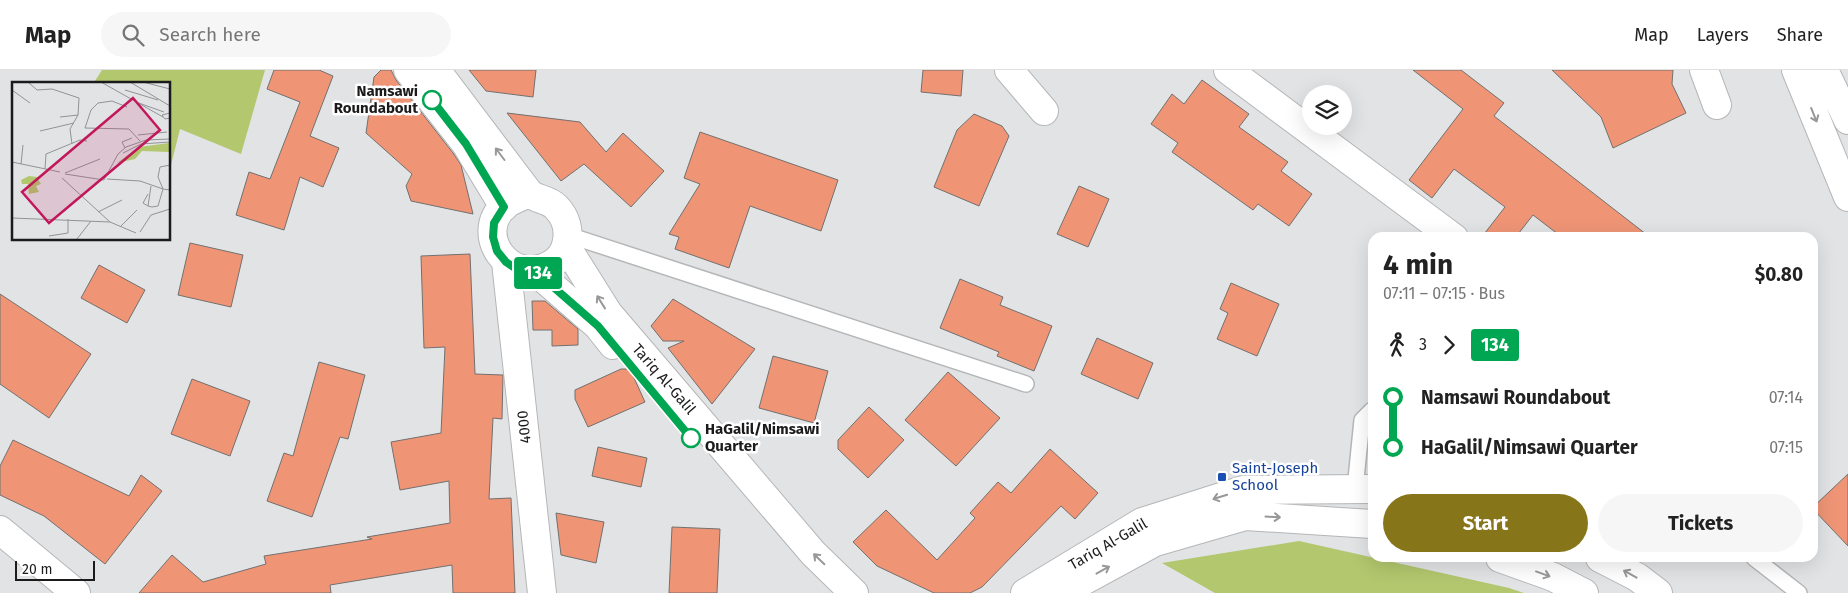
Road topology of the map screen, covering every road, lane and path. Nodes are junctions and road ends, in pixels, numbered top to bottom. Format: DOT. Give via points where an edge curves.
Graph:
graph roads {
  1 [pos="408,70"];
  2 [pos="436,70"];
  3 [pos="1009,70"];
  4 [pos="1228,70"];
  5 [pos="1704,70"];
  6 [pos="1796,70"];
  7 [pos="1824,70"];
  8 [pos="1717,105"];
  9 [pos="1044,111"];
  10 [pos="1848,120"];
  11 [pos="529,194"];
  12 [pos="1848,197"];
  13 [pos="504,207"];
  14 [pos="1446,232"];
  15 [pos="567,241"];
  16 [pos="506,262"];
  17 [pos="535,271"];
  18 [pos="1026,384"];
  19 [pos="1368,414"];
  20 [pos="1364,489"];
  21 [pos="1368,524"];
  22 [pos="0,530"];
  23 [pos="1511,562"];
  24 [pos="1608,562"];
  25 [pos="1759,562"];
  26 [pos="76,593"];
  27 [pos="542,593"];
  28 [pos="829,593"];
  29 [pos="854,593"];
  30 [pos="1025,593"];
  31 [pos="1061,593"];
  32 [pos="1584,593"];
  33 [pos="1658,593"];
  34 [pos="1798,593"];
  1 -- 13 [label="street" via="466,144"];
  11 -- 2 [label="street, one-way"];
  3 -- 9 [label="street"];
  4 -- 14 [label="street"];
  5 -- 8 [label="street"];
  6 -- 12 [label="street, one-way"];
  7 -- 10 [label="street"];
  11 -- 13 [label="street"];
  11 -- 15 [label="street" via="554,204 566,224"];
  13 -- 16 [label="street" via="494,223 493,237 497,251"];
  15 -- 17 [label="street" via="554,263"];
  15 -- 18 [label="lane"];
  29 -- 15 [label="street, Tariq Al-Galil, one-way" via="813,553 608,313"];
  16 -- 17 [label="street"];
  16 -- 27 [label="street, 4000"];
  17 -- 28 [label="street, Tariq Al-Galil" via="598,326 797,564"];
  19 -- 20 [label="lane" via="1362,420"];
  20 -- 30 [label="street, Tariq Al-Galil, one-way" via="1243,490 1142,522"];
  31 -- 21 [label="street, Tariq Al-Galil, one-way" via="1155,542 1245,516"];
  22 -- 26 [label="street"];
  23 -- 32 [label="street, one-way" via="1553,577"];
  33 -- 24 [label="street, one-way"];
  25 -- 34 [label="lane"];
}
